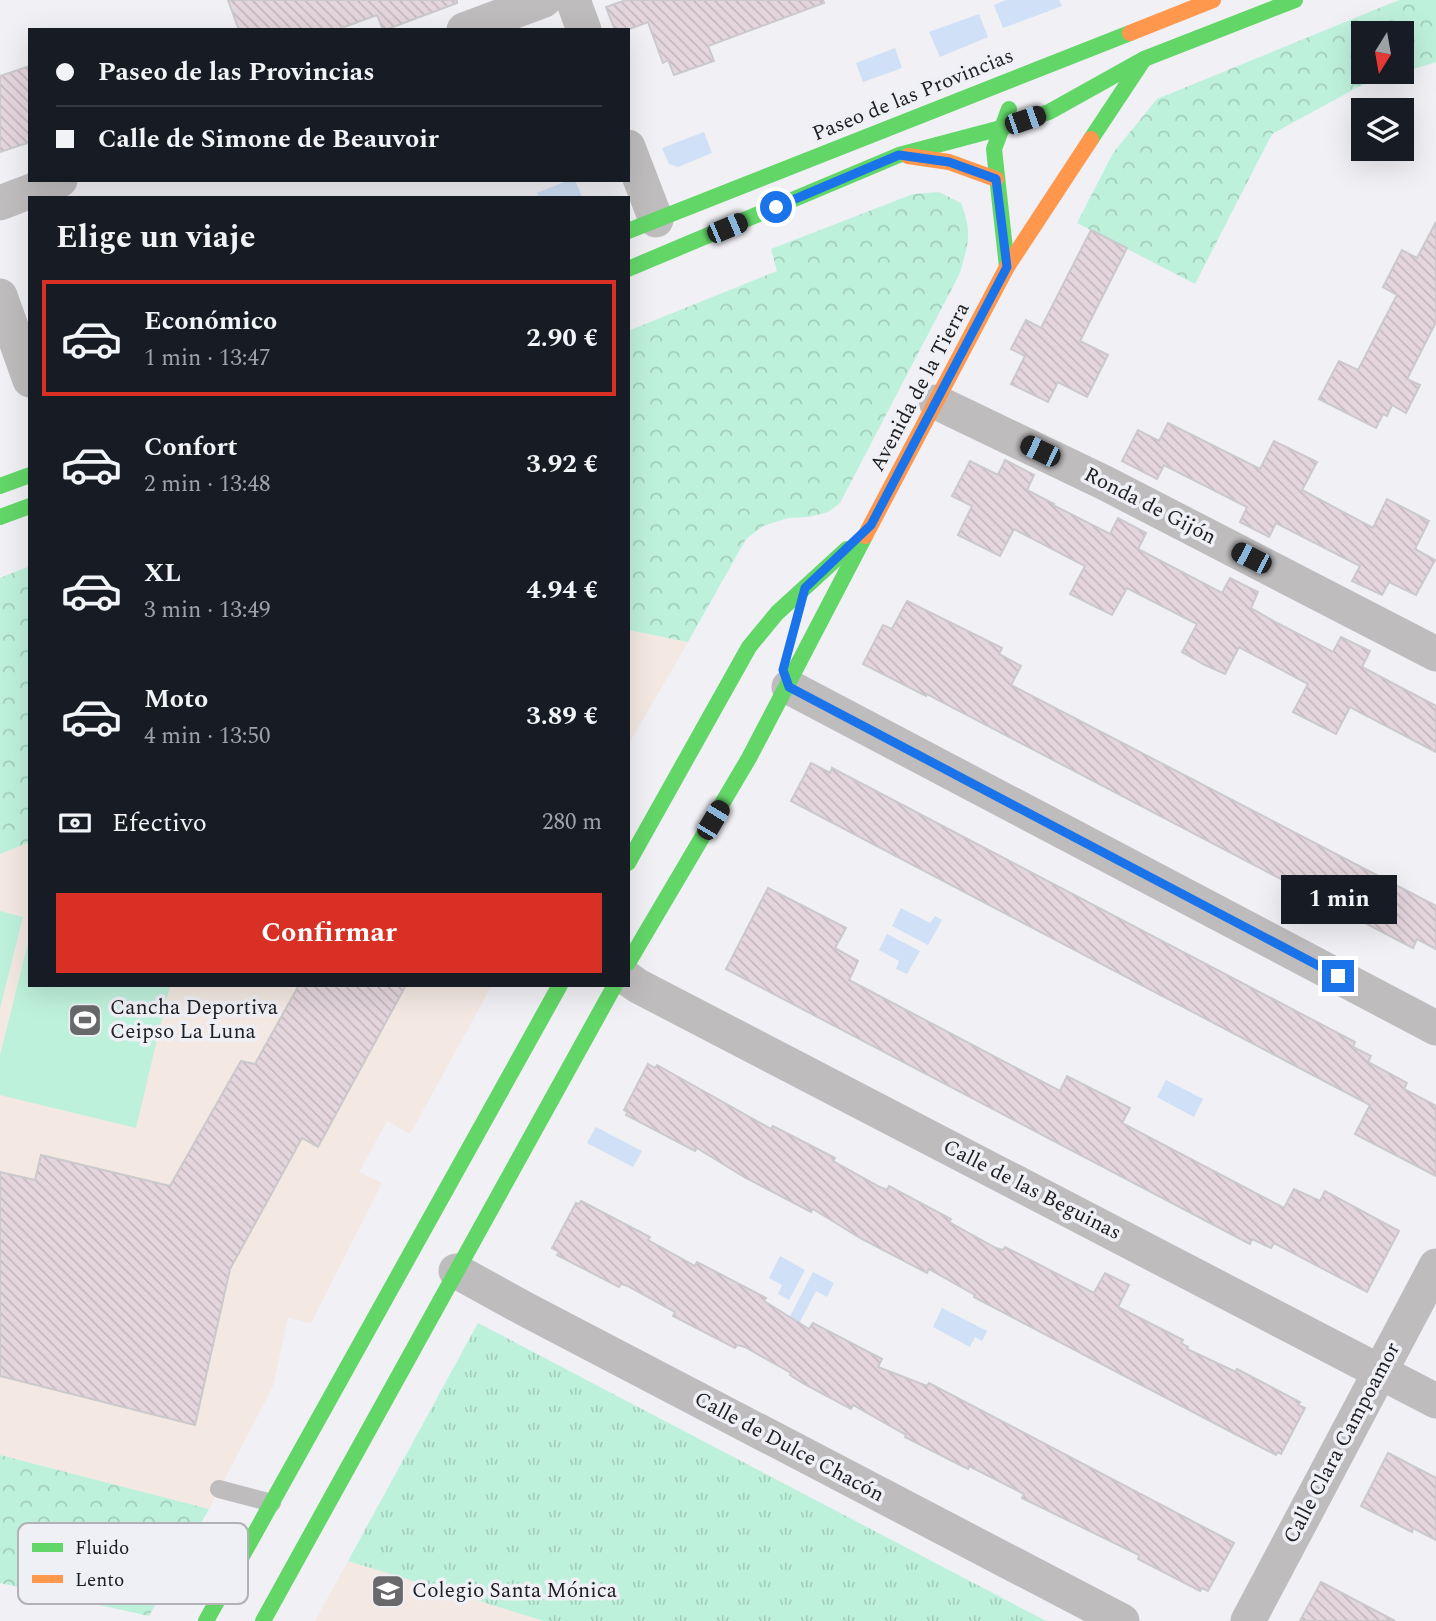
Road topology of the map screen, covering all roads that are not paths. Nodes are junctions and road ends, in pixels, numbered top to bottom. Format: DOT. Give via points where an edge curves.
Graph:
graph roads {
  1 [pos="544,0"];
  2 [pos="573,0"];
  3 [pos="1213,0"];
  4 [pos="1295,0"];
  5 [pos="469,28"];
  6 [pos="583,28"];
  7 [pos="1144,59"];
  8 [pos="1043,66"];
  9 [pos="1001,128"];
  10 [pos="899,155"];
  11 [pos="630,158"];
  12 [pos="996,179"];
  13 [pos="55,182"];
  14 [pos="0,203"];
  15 [pos="642,225"];
  16 [pos="1007,267"];
  17 [pos="630,268"];
  18 [pos="0,296"];
  19 [pos="28,374"];
  20 [pos="936,402"];
  21 [pos="28,476"];
  22 [pos="0,486"];
  23 [pos="28,507"];
  24 [pos="0,517"];
  25 [pos="871,525"];
  26 [pos="805,588"];
  27 [pos="799,611"];
  28 [pos="790,645"];
  29 [pos="1436,654"];
  30 [pos="789,687"];
  31 [pos="630,859"];
  32 [pos="630,960"];
  33 [pos="630,980"];
  34 [pos="560,987"];
  35 [pos="614,987"];
  36 [pos="1436,1028"];
  37 [pos="1436,1266"];
  38 [pos="456,1271"];
  39 [pos="1380,1371"];
  40 [pos="1436,1401"];
  41 [pos="219,1489"];
  42 [pos="272,1503"];
  43 [pos="248,1546"];
  44 [pos="216,1604"];
  45 [pos="206,1621"];
  46 [pos="263,1621"];
  47 [pos="1122,1621"];
  48 [pos="1248,1621"];
  1 -- 5 [label="street"];
  2 -- 6 [label="street"];
  3 -- 8 [label="street, Paseo de las Provincias"];
  4 -- 7 [label="street"];
  7 -- 9 [label="street" via="1049,112"];
  7 -- 16 [label="street, Avenida de la Tierra"];
  8 -- 9 [label="street" via="1014,100"];
  8 -- 15 [label="street, Paseo de las Provincias"];
  9 -- 10 [label="street"];
  9 -- 12 [label="street" via="994,149"];
  10 -- 12 [label="street" via="949,162"];
  10 -- 17 [label="street"];
  11 -- 15 [label="street"];
  12 -- 16 [label="street"];
  13 -- 14 [label="street"];
  16 -- 20 [label="street, Avenida de la Tierra"];
  18 -- 19 [label="street"];
  20 -- 25 [label="street, Avenida de la Tierra"];
  20 -- 29 [label="street, Ronda de Gijón" via="1105,483"];
  21 -- 22 [label="street"];
  23 -- 24 [label="street"];
  25 -- 26 [label="street"];
  25 -- 30 [label="street, Avenida de la Tierra"];
  26 -- 27 [label="street"];
  26 -- 31 [label="street" via="749,647"];
  28 -- 30 [label="street" via="783,670"];
  30 -- 32 [label="street, Avenida de la Tierra"];
  30 -- 36 [label="street"];
  33 -- 39 [label="street, Calle de las Beguinas"];
  34 -- 42 [label="street"];
  35 -- 38 [label="street"];
  37 -- 39 [label="street, Calle Clara Campoamor"];
  38 -- 46 [label="street"];
  38 -- 47 [label="street, Calle de Dulce Chacón"];
  39 -- 40 [label="street, Calle de las Beguinas"];
  39 -- 48 [label="street, Calle Clara Campoamor"];
  41 -- 42 [label="lane"];
  42 -- 43 [label="street"];
  44 -- 45 [label="street"];
}
